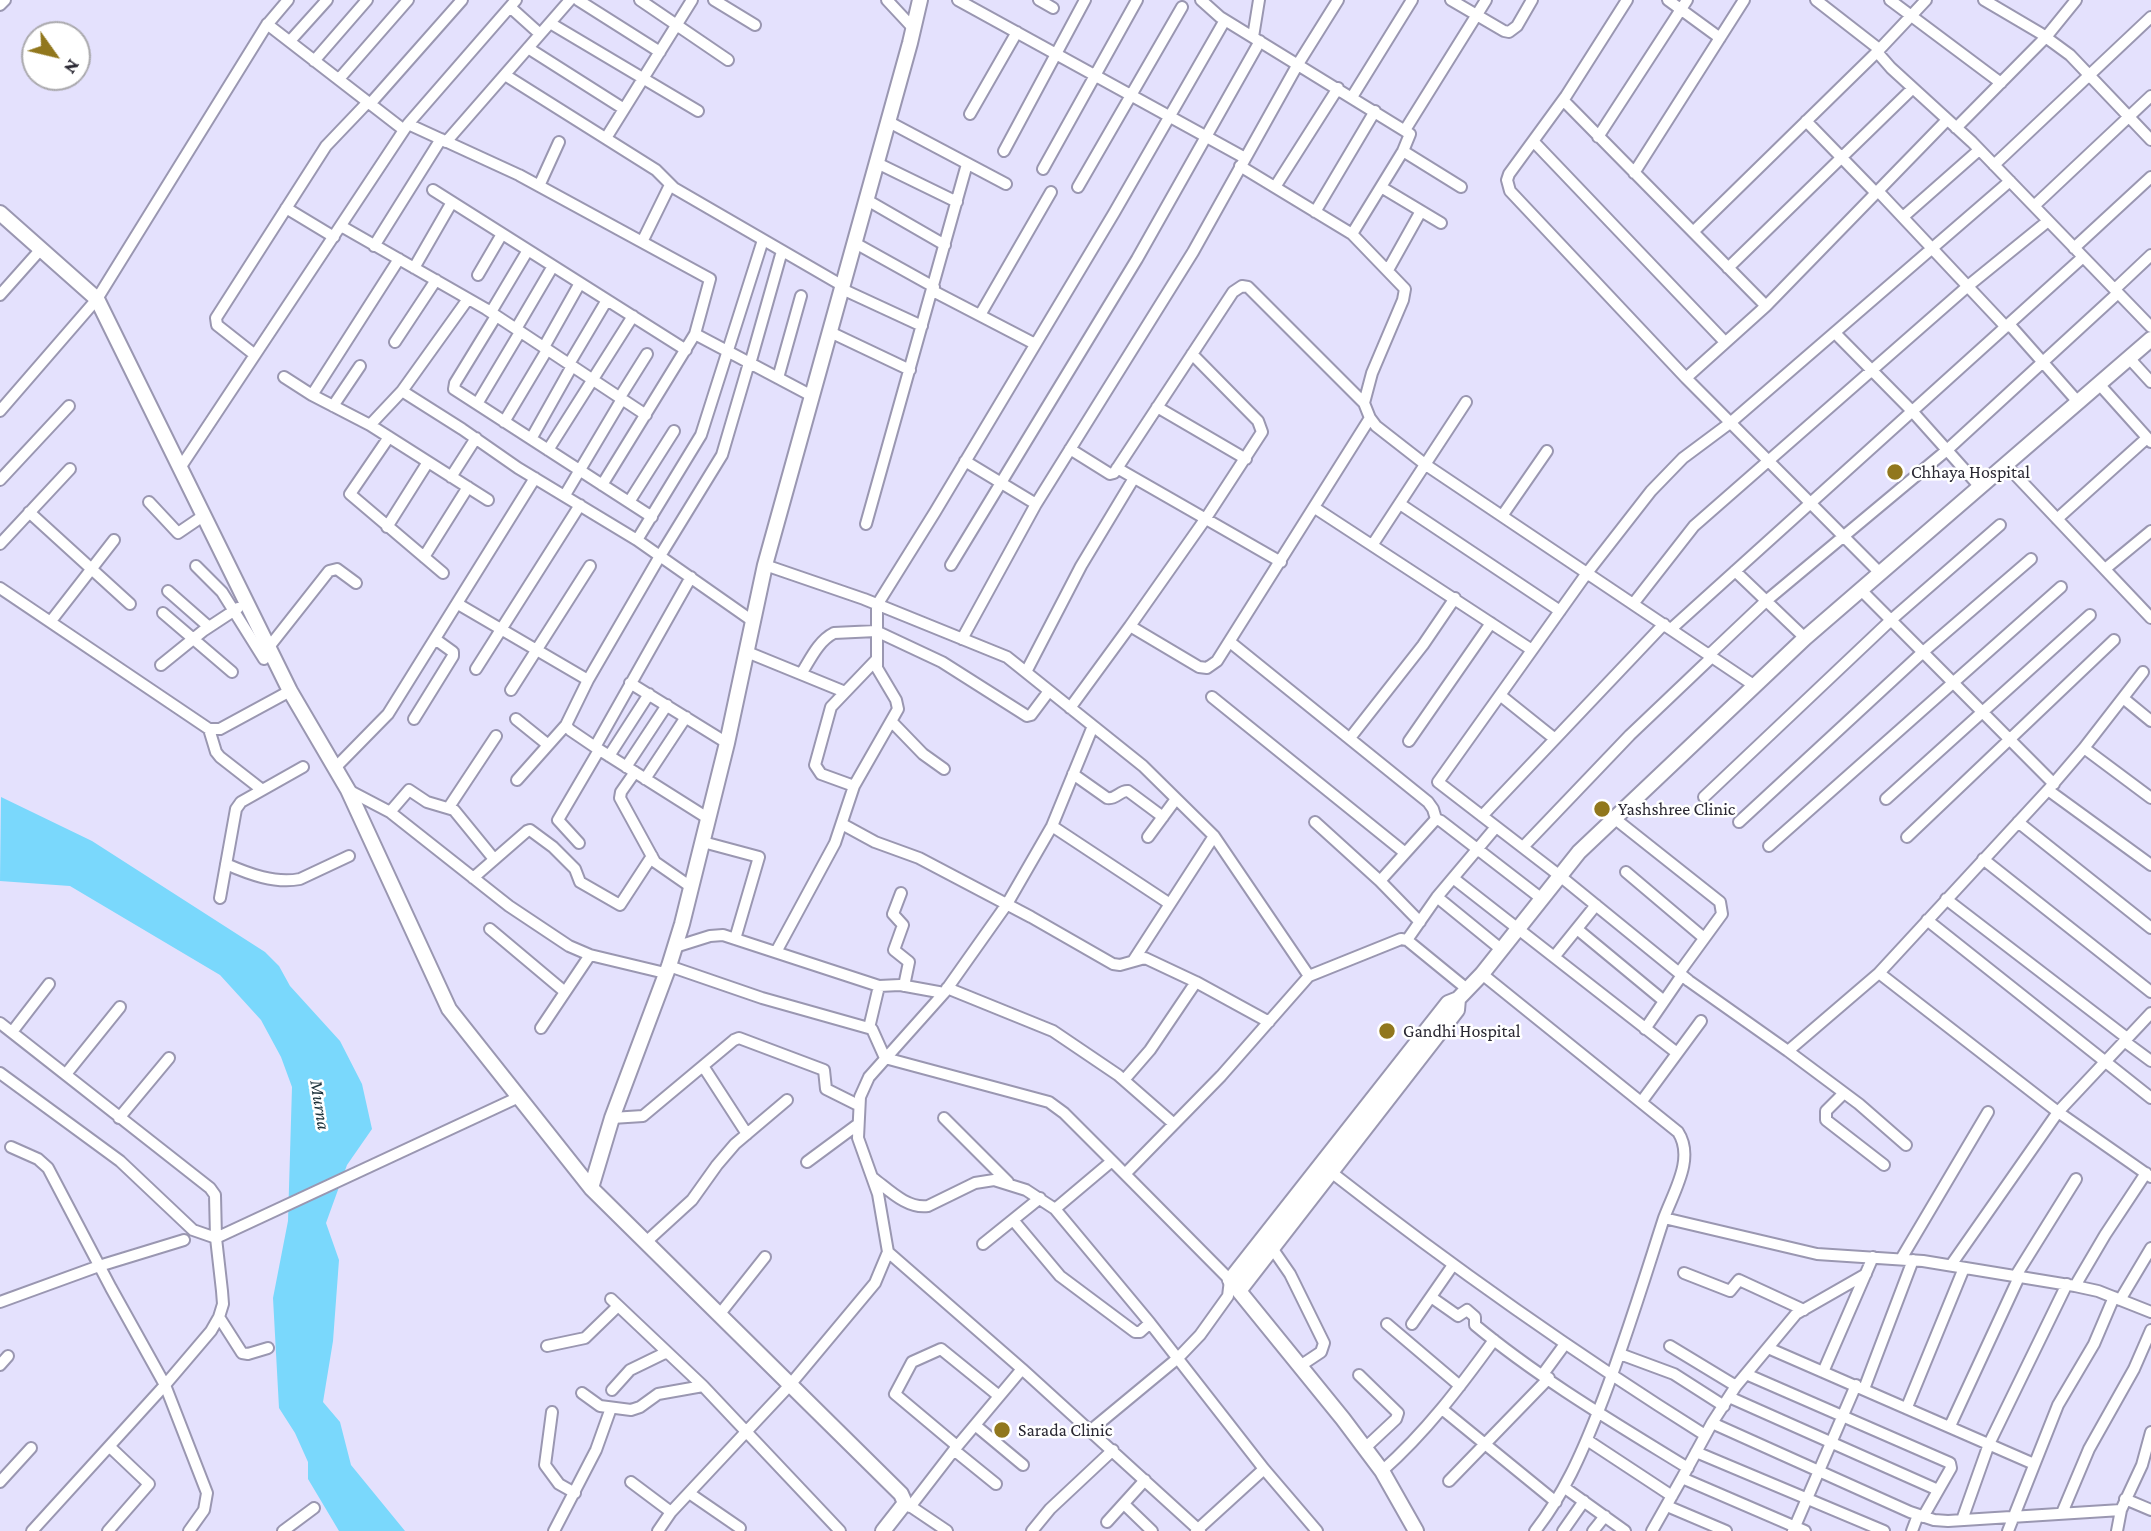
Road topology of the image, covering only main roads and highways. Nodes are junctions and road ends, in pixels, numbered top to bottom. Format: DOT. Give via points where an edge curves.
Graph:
graph roads {
  1 [pos="920,0"];
  2 [pos="0,213"];
  3 [pos="2151,339"];
  4 [pos="1408,1063"];
  5 [pos="591,1188"];
  6 [pos="1233,1289"];
  7 [pos="883,1531"];
  8 [pos="1416,1531"];
  1 -- 5 [label="main road" via="765,565 727,743 675,947"];
  2 -- 5 [label="main road" via="97,299 203,516 241,607 348,790 449,1009"];
  3 -- 4 [label="main road" via="1805,638 1579,852 1463,994 1457,1010"];
  4 -- 6 [label="main road"];
  4 -- 6 [label="main road" via="1331,1172 1272,1248"];
  5 -- 7 [label="main road" via="901,1494 907,1505"];
  6 -- 8 [label="main road" via="1365,1448"];
}
